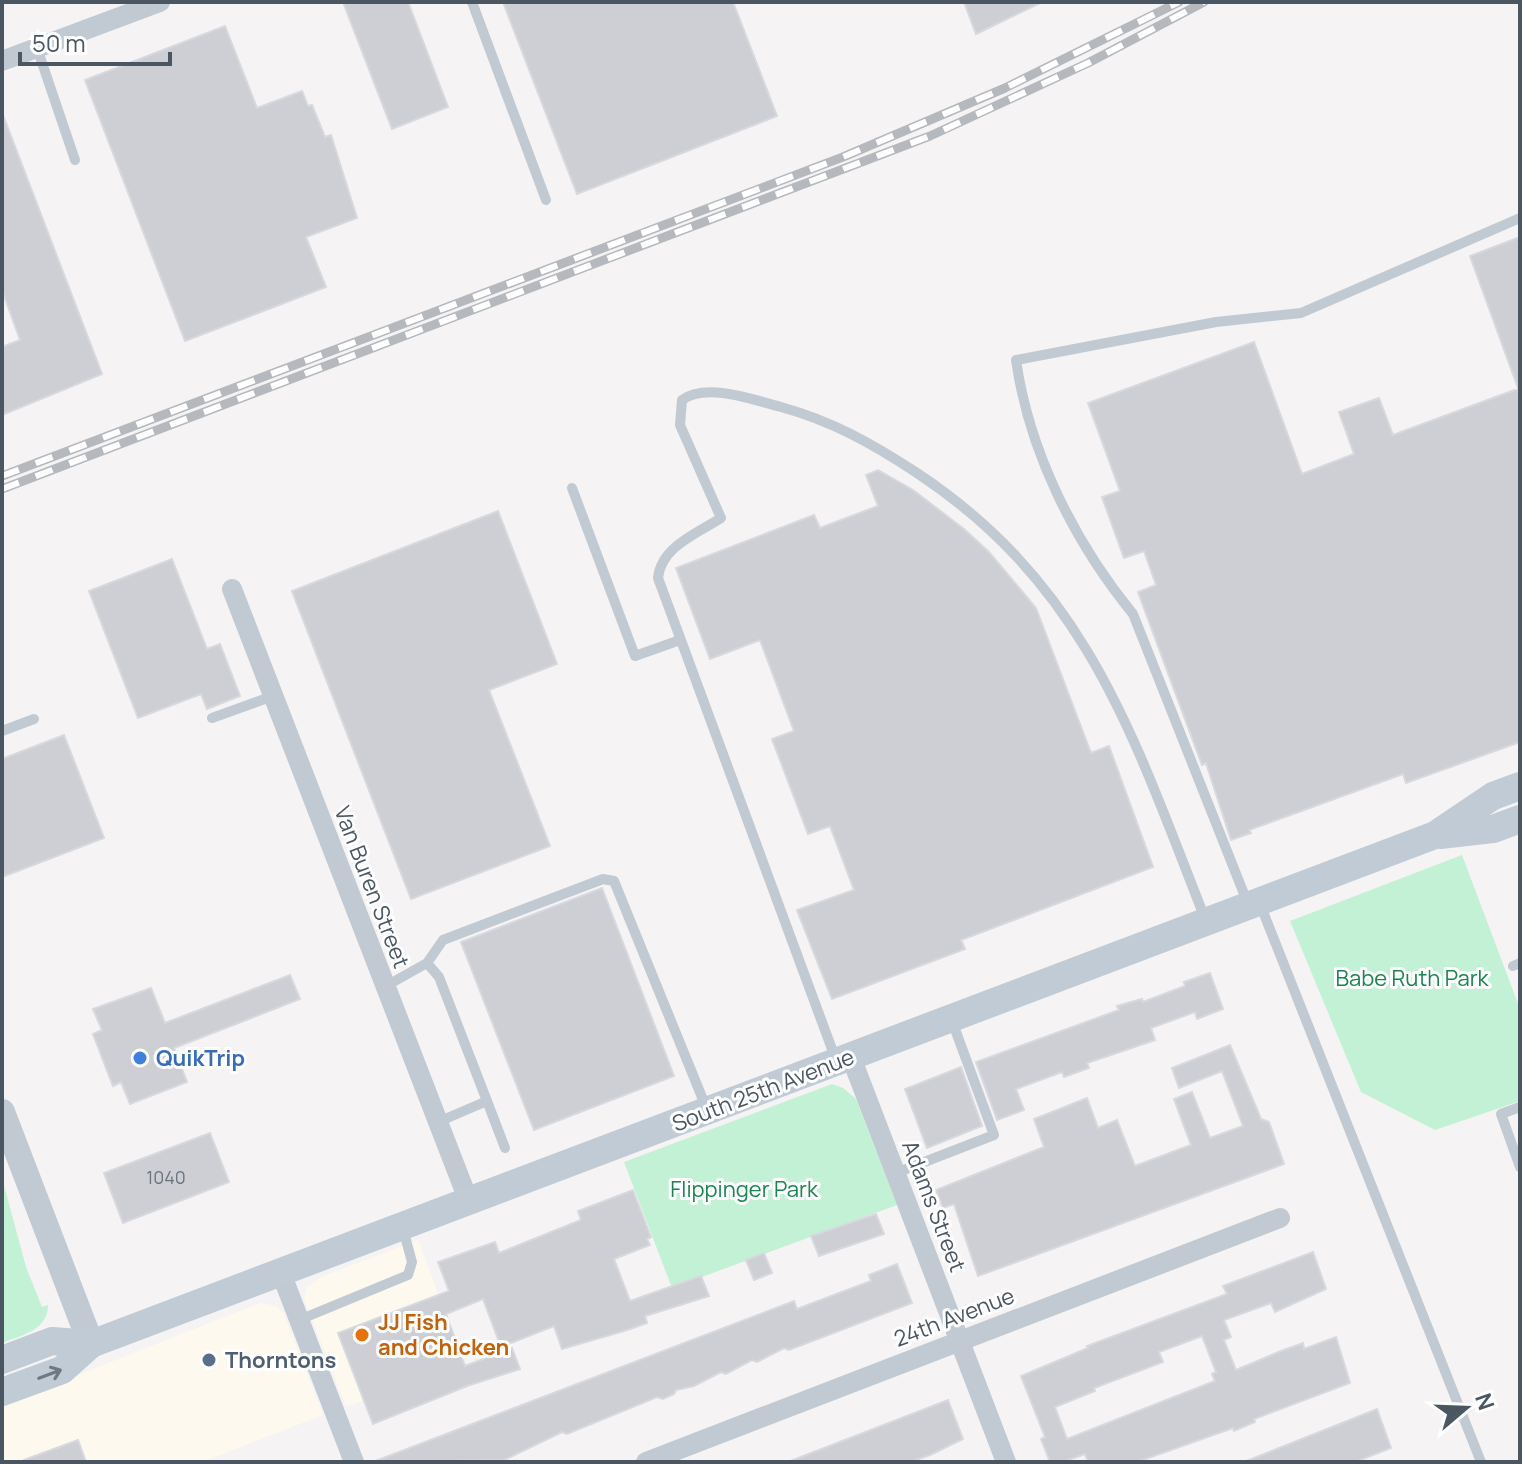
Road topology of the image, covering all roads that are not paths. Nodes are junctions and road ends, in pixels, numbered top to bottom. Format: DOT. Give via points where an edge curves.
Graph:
graph roads {
  1 [pos="160,2"];
  2 [pos="472,2"];
  3 [pos="37,48"];
  4 [pos="2,61"];
  5 [pos="75,160"];
  6 [pos="546,200"];
  7 [pos="1520,218"];
  8 [pos="572,488"];
  9 [pos="232,589"];
  10 [pos="680,640"];
  11 [pos="273,696"];
  12 [pos="212,718"];
  13 [pos="34,719"];
  14 [pos="2,731"];
  15 [pos="1520,786"];
  16 [pos="1520,819"];
  17 [pos="1435,835"];
  18 [pos="1254,904"];
  19 [pos="1206,922"];
  20 [pos="427,963"];
  21 [pos="386,986"];
  22 [pos="951,1019"];
  23 [pos="844,1060"];
  24 [pos="487,1101"];
  25 [pos="1520,1107"];
  26 [pos="2,1112"];
  27 [pos="707,1112"];
  28 [pos="438,1122"];
  29 [pos="505,1148"];
  30 [pos="1520,1167"];
  31 [pos="896,1173"];
  32 [pos="469,1202"];
  33 [pos="1280,1218"];
  34 [pos="402,1227"];
  35 [pos="281,1273"];
  36 [pos="299,1320"];
  37 [pos="960,1341"];
  38 [pos="91,1344"];
  39 [pos="2,1360"];
  40 [pos="2,1392"];
  41 [pos="354,1462"];
  42 [pos="646,1462"];
  43 [pos="1006,1462"];
  44 [pos="1481,1462"];
  1 -- 3 [label="street"];
  2 -- 6 [label="lane"];
  3 -- 4 [label="street"];
  3 -- 5 [label="lane"];
  7 -- 18 [label="lane" via="1301,313 1202,324 1016,360 1054,491 1133,614"];
  8 -- 10 [label="lane" via="635,656"];
  9 -- 11 [label="street, Van Buren Street"];
  10 -- 19 [label="lane" via="658,578 659,563 721,518 680,425 682,400 691,393 735,397 811,415 853,432 968,509 1040,580 1082,638 1131,730"];
  10 -- 23 [label="lane"];
  11 -- 12 [label="lane"];
  11 -- 21 [label="street, Van Buren Street"];
  13 -- 14 [label="lane"];
  15 -- 17 [label="main road, South 25th Avenue" via="1493,796"];
  16 -- 17 [label="main road, South 25th Avenue" via="1493,829"];
  17 -- 18 [label="main road, South 25th Avenue"];
  18 -- 19 [label="main road, South 25th Avenue"];
  18 -- 44 [label="lane"];
  19 -- 22 [label="main road, South 25th Avenue"];
  20 -- 21 [label="lane"];
  20 -- 24 [label="lane" via="439,977"];
  20 -- 27 [label="lane" via="443,940 603,879 614,881"];
  21 -- 28 [label="street, Van Buren Street"];
  22 -- 23 [label="main road, South 25th Avenue"];
  22 -- 31 [label="lane" via="994,1135"];
  23 -- 27 [label="main road, South 25th Avenue"];
  23 -- 31 [label="street, Adams Street"];
  24 -- 28 [label="lane"];
  24 -- 29 [label="lane"];
  25 -- 30 [label="lane" via="1501,1114"];
  26 -- 38 [label="street"];
  27 -- 32 [label="main road, South 25th Avenue"];
  28 -- 32 [label="street, Van Buren Street"];
  31 -- 37 [label="street, Adams Street"];
  32 -- 34 [label="main road, South 25th Avenue"];
  33 -- 37 [label="street, 24th Avenue"];
  34 -- 35 [label="main road, South 25th Avenue"];
  34 -- 36 [label="lane" via="412,1262 408,1275"];
  35 -- 36 [label="street"];
  35 -- 38 [label="main road, South 25th Avenue"];
  36 -- 41 [label="street"];
  37 -- 42 [label="street, 24th Avenue"];
  37 -- 43 [label="street, Adams Street"];
  38 -- 39 [label="main road, South 25th Avenue" via="52,1341"];
  40 -- 38 [label="main road, South 25th Avenue, one-way" via="62,1370"];
}
